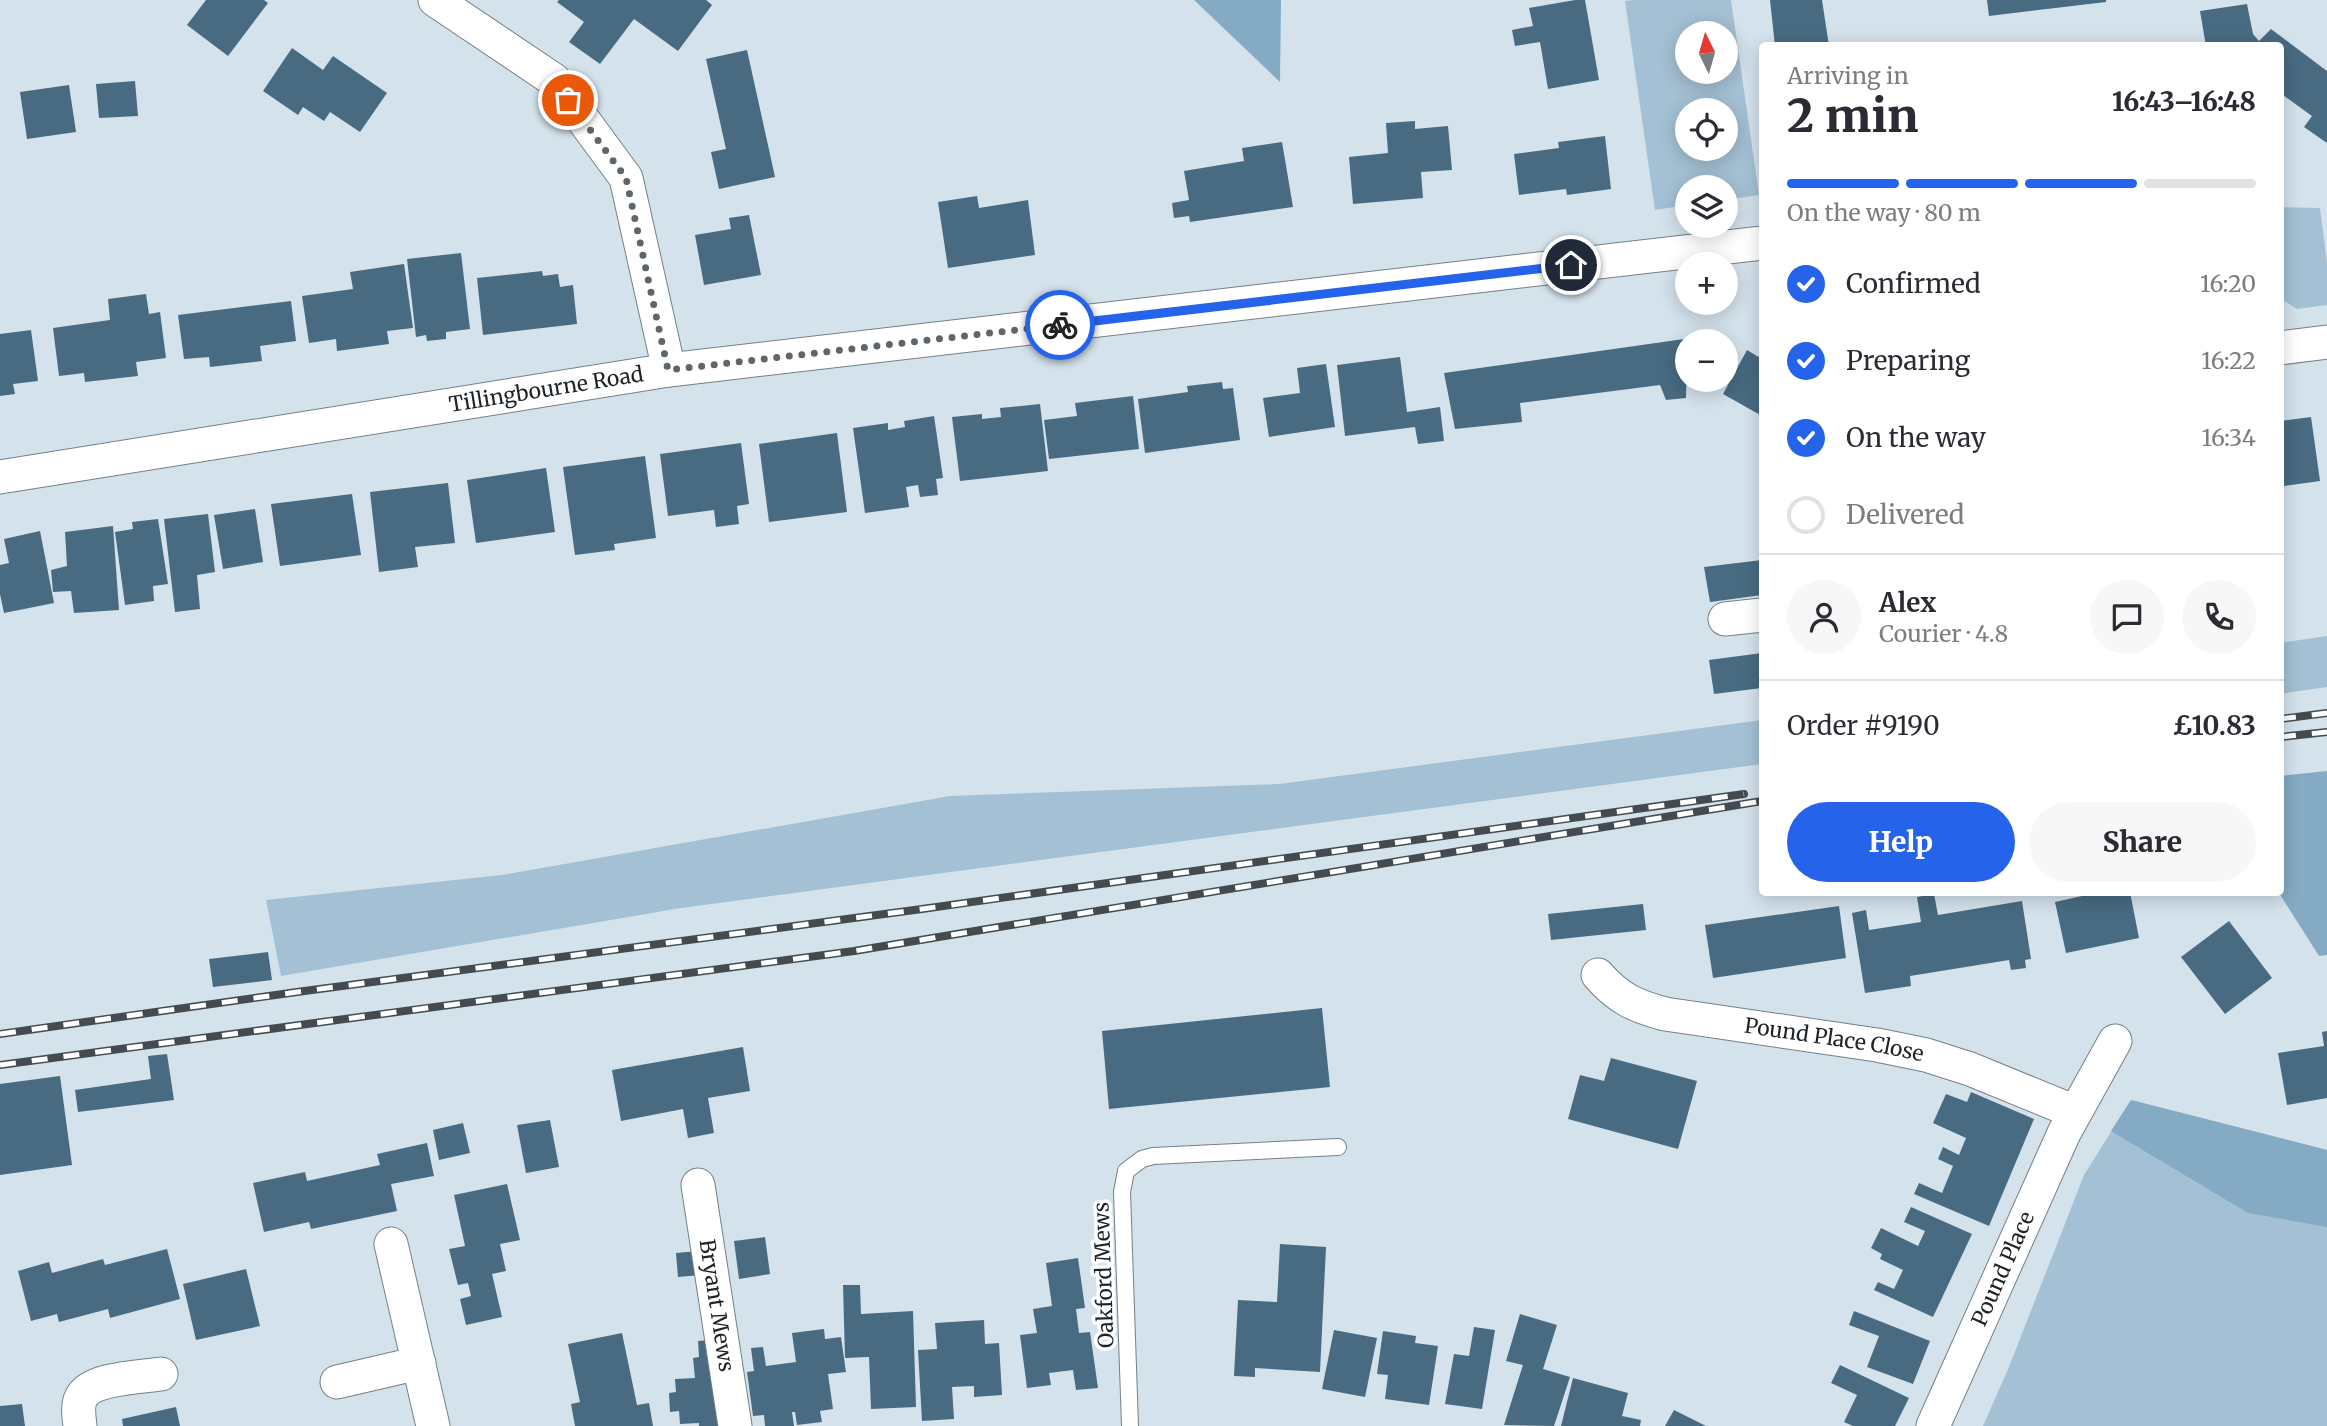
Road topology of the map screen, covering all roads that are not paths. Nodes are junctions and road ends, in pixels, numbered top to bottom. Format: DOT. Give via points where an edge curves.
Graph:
graph roads {
  1 [pos="435,0"];
  2 [pos="1759,243"];
  3 [pos="668,370"];
  4 [pos="0,477"];
  5 [pos="1759,615"];
  6 [pos="1725,619"];
  7 [pos="1598,975"];
  8 [pos="2115,1041"];
  9 [pos="2074,1112"];
  10 [pos="1338,1147"];
  11 [pos="698,1185"];
  12 [pos="391,1244"];
  13 [pos="419,1363"];
  14 [pos="161,1374"];
  15 [pos="337,1382"];
  16 [pos="80,1426"];
  17 [pos="433,1426"];
  18 [pos="735,1426"];
  19 [pos="1130,1426"];
  20 [pos="1933,1426"];
  1 -- 3 [label="street" via="554,80 626,178"];
  2 -- 3 [label="street, Tillingbourne Road"];
  3 -- 4 [label="street, Tillingbourne Road"];
  5 -- 6 [label="street"];
  7 -- 9 [label="street, Pound Place Close" via="1621,998 1647,1009 1926,1055"];
  8 -- 9 [label="street, Pound Place"];
  9 -- 20 [label="street, Pound Place"];
  10 -- 19 [label="lane, Oakford Mews" via="1153,1156 1126,1171 1122,1192"];
  11 -- 18 [label="street, Bryant Mews"];
  12 -- 13 [label="street"];
  13 -- 15 [label="street"];
  13 -- 17 [label="street"];
  14 -- 16 [label="street" via="89,1388 79,1401"];
}
